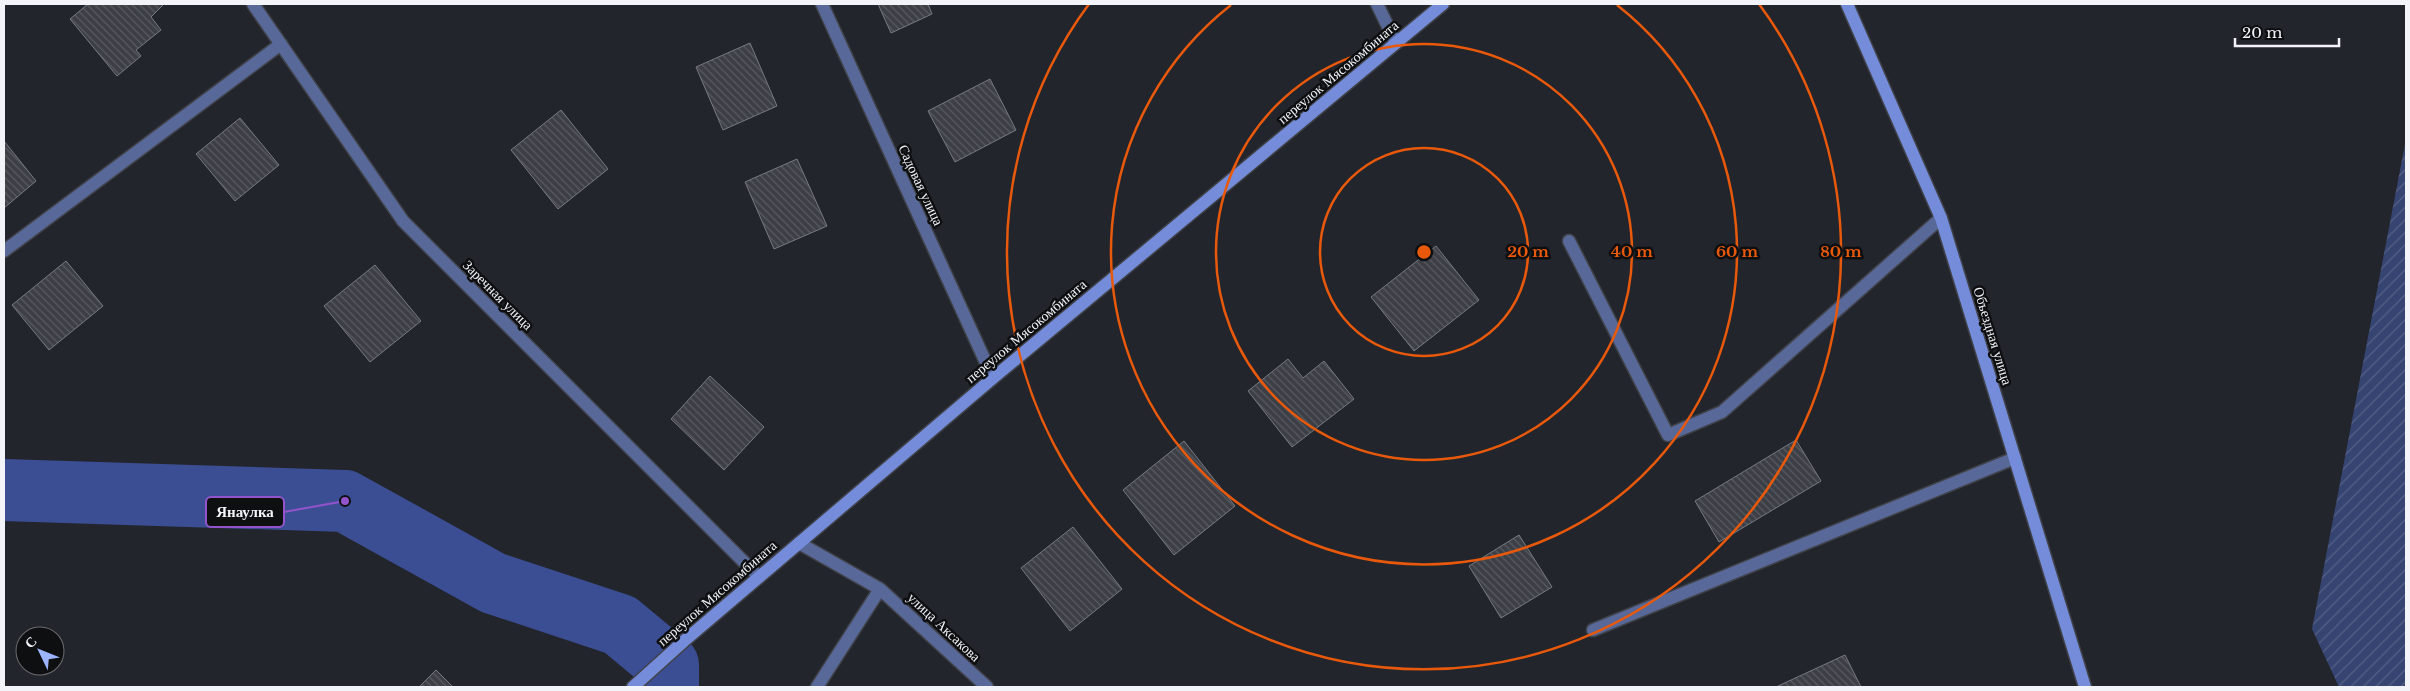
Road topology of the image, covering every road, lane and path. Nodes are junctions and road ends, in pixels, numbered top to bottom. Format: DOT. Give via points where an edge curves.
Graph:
graph roads {
  1 [pos="253,4"];
  2 [pos="822,4"];
  3 [pos="1376,4"];
  4 [pos="1443,4"];
  5 [pos="1847,4"];
  6 [pos="1396,43"];
  7 [pos="281,44"];
  8 [pos="1941,218"];
  9 [pos="1569,241"];
  10 [pos="4,250"];
  11 [pos="993,378"];
  12 [pos="2014,458"];
  13 [pos="799,543"];
  14 [pos="758,577"];
  15 [pos="880,589"];
  16 [pos="1593,630"];
  17 [pos="633,687"];
  18 [pos="817,687"];
  19 [pos="987,687"];
  20 [pos="2085,687"];
  1 -- 7 [label="street, Заречная улица"];
  2 -- 11 [label="street, Садовая улица"];
  3 -- 6 [label="street"];
  4 -- 6 [label="street, переулок Мясокомбината"];
  5 -- 8 [label="street, Объездная улица"];
  6 -- 11 [label="street, переулок Мясокомбината"];
  7 -- 10 [label="street"];
  7 -- 14 [label="street, Заречная улица" via="403,221"];
  8 -- 9 [label="street" via="1722,412 1668,435"];
  8 -- 12 [label="street, Объездная улица"];
  11 -- 13 [label="street, переулок Мясокомбината"];
  12 -- 16 [label="street"];
  12 -- 20 [label="street, Объездная улица"];
  13 -- 14 [label="street, переулок Мясокомбината"];
  13 -- 15 [label="street, улица Аксакова"];
  14 -- 17 [label="street, переулок Мясокомбината"];
  15 -- 18 [label="street"];
  15 -- 19 [label="street, улица Аксакова"];
}
